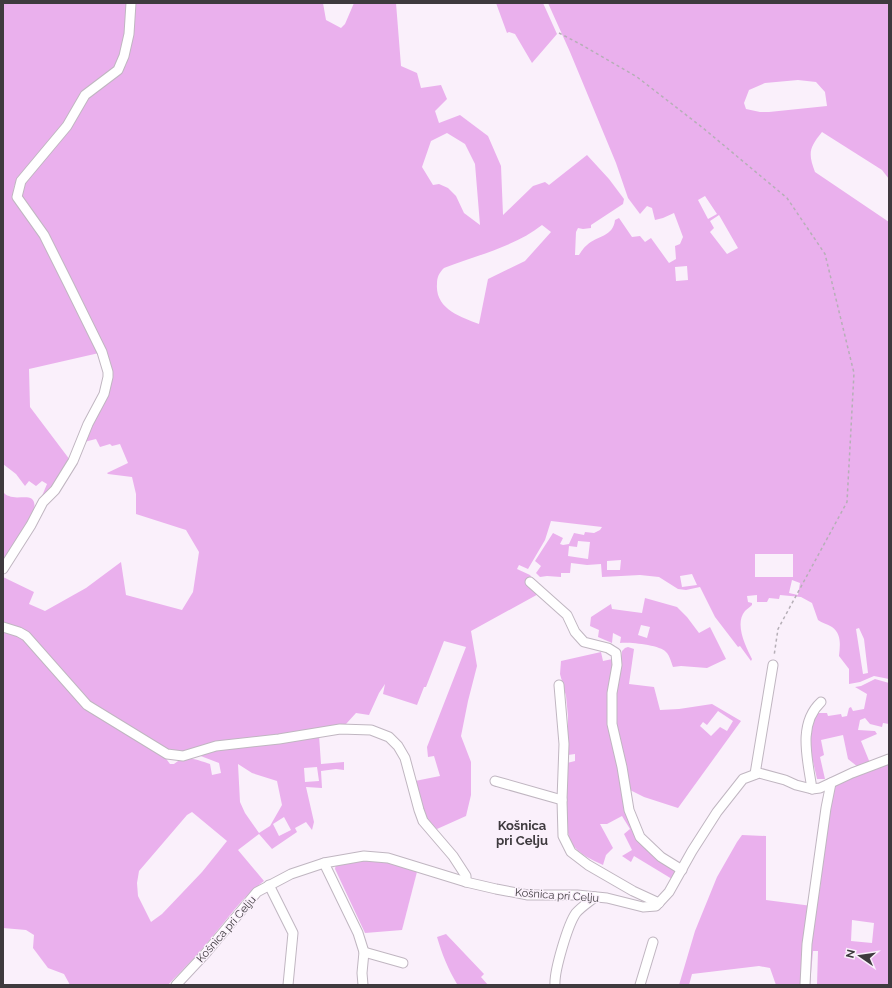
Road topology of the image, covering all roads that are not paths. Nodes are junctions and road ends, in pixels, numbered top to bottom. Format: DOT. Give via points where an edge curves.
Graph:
graph roads {
  1 [pos="131,3"];
  2 [pos="3,569"];
  3 [pos="530,582"];
  4 [pos="3,627"];
  5 [pos="773,665"];
  6 [pos="559,685"];
  7 [pos="821,702"];
  8 [pos="889,759"];
  9 [pos="755,774"];
  10 [pos="495,781"];
  11 [pos="831,784"];
  12 [pos="812,789"];
  13 [pos="562,800"];
  14 [pos="324,863"];
  15 [pos="682,870"];
  16 [pos="466,882"];
  17 [pos="269,885"];
  18 [pos="595,897"];
  19 [pos="659,903"];
  20 [pos="653,942"];
  21 [pos="364,952"];
  22 [pos="403,963"];
  23 [pos="176,985"];
  24 [pos="288,985"];
  25 [pos="363,985"];
  26 [pos="555,985"];
  27 [pos="640,985"];
  28 [pos="805,985"];
  1 -- 2 [label="street" via="129,34 118,70 85,95 67,126 21,181 18,190 17,197 44,235 102,352 108,377 104,394 88,424 74,461 55,490 43,502 32,525"];
  3 -- 15 [label="street" via="567,615 575,632 584,642 608,648 616,653 612,724 629,810 640,837 661,858"];
  4 -- 16 [label="street" via="26,636 87,705 167,754 184,756 216,746 340,729 371,730 389,737 405,758 423,821 454,856 466,876"];
  5 -- 9 [label="street"];
  6 -- 13 [label="street" via="564,744"];
  7 -- 12 [label="street" via="808,720 806,736"];
  8 -- 11 [label="street"];
  9 -- 12 [label="street"];
  9 -- 15 [label="street" via="742,779 717,812"];
  10 -- 13 [label="street"];
  11 -- 12 [label="street"];
  11 -- 28 [label="street" via="806,944"];
  13 -- 19 [label="street" via="563,836 571,852 633,891"];
  14 -- 16 [label="street, Košnica pri Celju" via="364,856 388,858"];
  14 -- 17 [label="street, Košnica pri Celju" via="291,874"];
  14 -- 21 [label="street" via="358,933"];
  15 -- 19 [label="street"];
  16 -- 18 [label="street, Košnica pri Celju" via="528,895"];
  17 -- 23 [label="street, Košnica pri Celju" via="257,892"];
  17 -- 24 [label="street" via="293,933"];
  18 -- 19 [label="street, Košnica pri Celju" via="643,907 656,906"];
  18 -- 26 [label="street" via="577,913 568,927"];
  20 -- 27 [label="street"];
  21 -- 22 [label="street"];
  21 -- 25 [label="street"];
}
